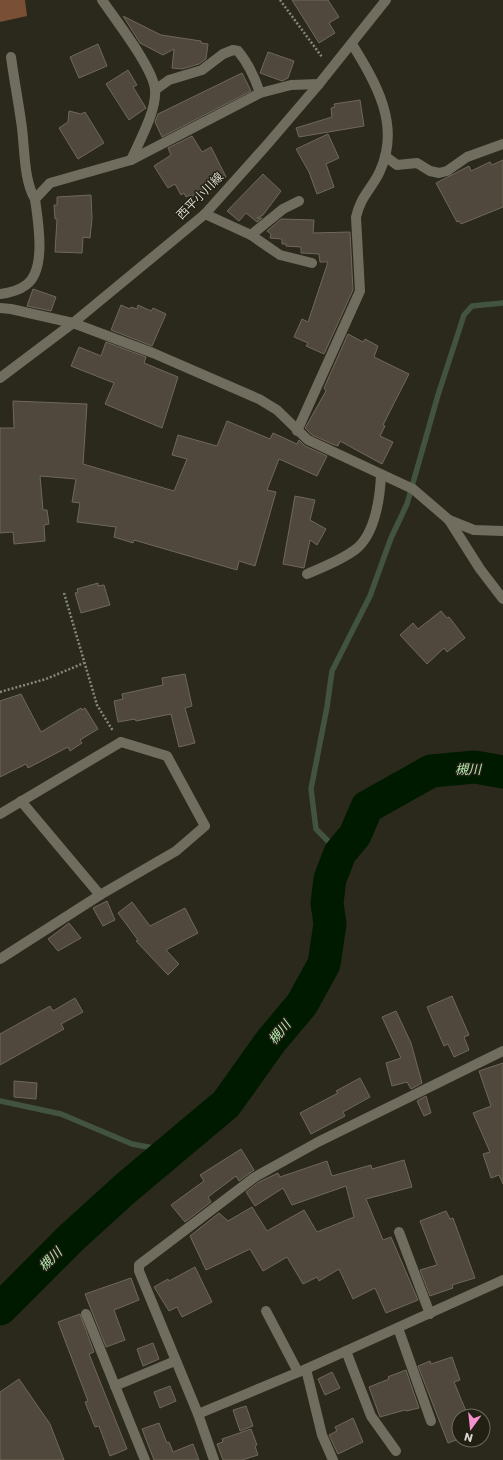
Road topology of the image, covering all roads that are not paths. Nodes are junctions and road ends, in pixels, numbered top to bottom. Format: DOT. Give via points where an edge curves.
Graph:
graph roads {
  1 [pos="102,0"];
  2 [pos="386,0"];
  3 [pos="352,44"];
  4 [pos="11,57"];
  5 [pos="319,84"];
  6 [pos="155,90"];
  7 [pos="260,93"];
  8 [pos="503,144"];
  9 [pos="385,156"];
  10 [pos="131,160"];
  11 [pos="35,199"];
  12 [pos="299,201"];
  13 [pos="205,214"];
  14 [pos="251,235"];
  15 [pos="312,263"];
  16 [pos="0,294"];
  17 [pos="0,308"];
  18 [pos="73,323"];
  19 [pos="0,378"];
  20 [pos="298,431"];
  21 [pos="381,475"];
  22 [pos="449,520"];
  23 [pos="503,531"];
  24 [pos="307,574"];
  25 [pos="503,599"];
  26 [pos="21,801"];
  27 [pos="0,814"];
  28 [pos="100,895"];
  29 [pos="0,959"];
  30 [pos="503,1051"];
  31 [pos="399,1232"];
  32 [pos="503,1280"];
  33 [pos="266,1311"];
  34 [pos="86,1314"];
  35 [pos="430,1314"];
  36 [pos="398,1328"];
  37 [pos="346,1351"];
  38 [pos="175,1360"];
  39 [pos="302,1371"];
  40 [pos="115,1386"];
  41 [pos="198,1414"];
  42 [pos="431,1421"];
  43 [pos="396,1451"];
  44 [pos="145,1460"];
  45 [pos="214,1460"];
  46 [pos="332,1460"];
  1 -- 6 [label="street" via="147,68"];
  2 -- 3 [label="street, 西平小川線"];
  3 -- 5 [label="street, 西平小川線"];
  3 -- 9 [label="street" via="368,71 386,111 388,128"];
  4 -- 11 [label="street" via="22,122 26,166 31,193"];
  5 -- 7 [label="street" via="291,85"];
  5 -- 13 [label="street, 西平小川線"];
  6 -- 7 [label="street" via="169,80 202,70 223,54 233,50 238,51 244,59"];
  6 -- 10 [label="street" via="151,116"];
  7 -- 10 [label="street"];
  8 -- 9 [label="street" via="466,157 447,171 439,173 417,164 397,165"];
  9 -- 20 [label="street" via="380,172 358,206 356,217 360,291"];
  10 -- 11 [label="street" via="50,183"];
  11 -- 16 [label="street" via="40,235 40,253 36,269 27,284 14,292"];
  12 -- 14 [label="street" via="283,209"];
  13 -- 14 [label="street"];
  13 -- 18 [label="street, 西平小川線"];
  14 -- 15 [label="street" via="280,255"];
  17 -- 18 [label="street"];
  18 -- 19 [label="street, 西平小川線"];
  18 -- 20 [label="street" via="153,353 259,399 277,410"];
  20 -- 21 [label="street" via="308,440"];
  21 -- 22 [label="street" via="413,489"];
  21 -- 24 [label="street" via="380,499 366,537 357,549"];
  22 -- 23 [label="street" via="474,530"];
  22 -- 25 [label="street" via="480,569"];
  26 -- 27 [label="street"];
  26 -- 28 [label="street"];
  26 -- 28 [label="street" via="121,742 167,756 205,826 176,851"];
  28 -- 29 [label="street"];
  30 -- 38 [label="street" via="318,1142 255,1177 139,1265 139,1271"];
  31 -- 35 [label="street"];
  32 -- 35 [label="street"];
  33 -- 39 [label="street"];
  34 -- 40 [label="street"];
  35 -- 36 [label="street"];
  36 -- 37 [label="street"];
  36 -- 42 [label="street"];
  37 -- 39 [label="street"];
  37 -- 43 [label="street" via="371,1416"];
  38 -- 40 [label="street"];
  38 -- 41 [label="street"];
  39 -- 41 [label="street"];
  39 -- 46 [label="street"];
  40 -- 44 [label="street"];
  41 -- 45 [label="street"];
}
